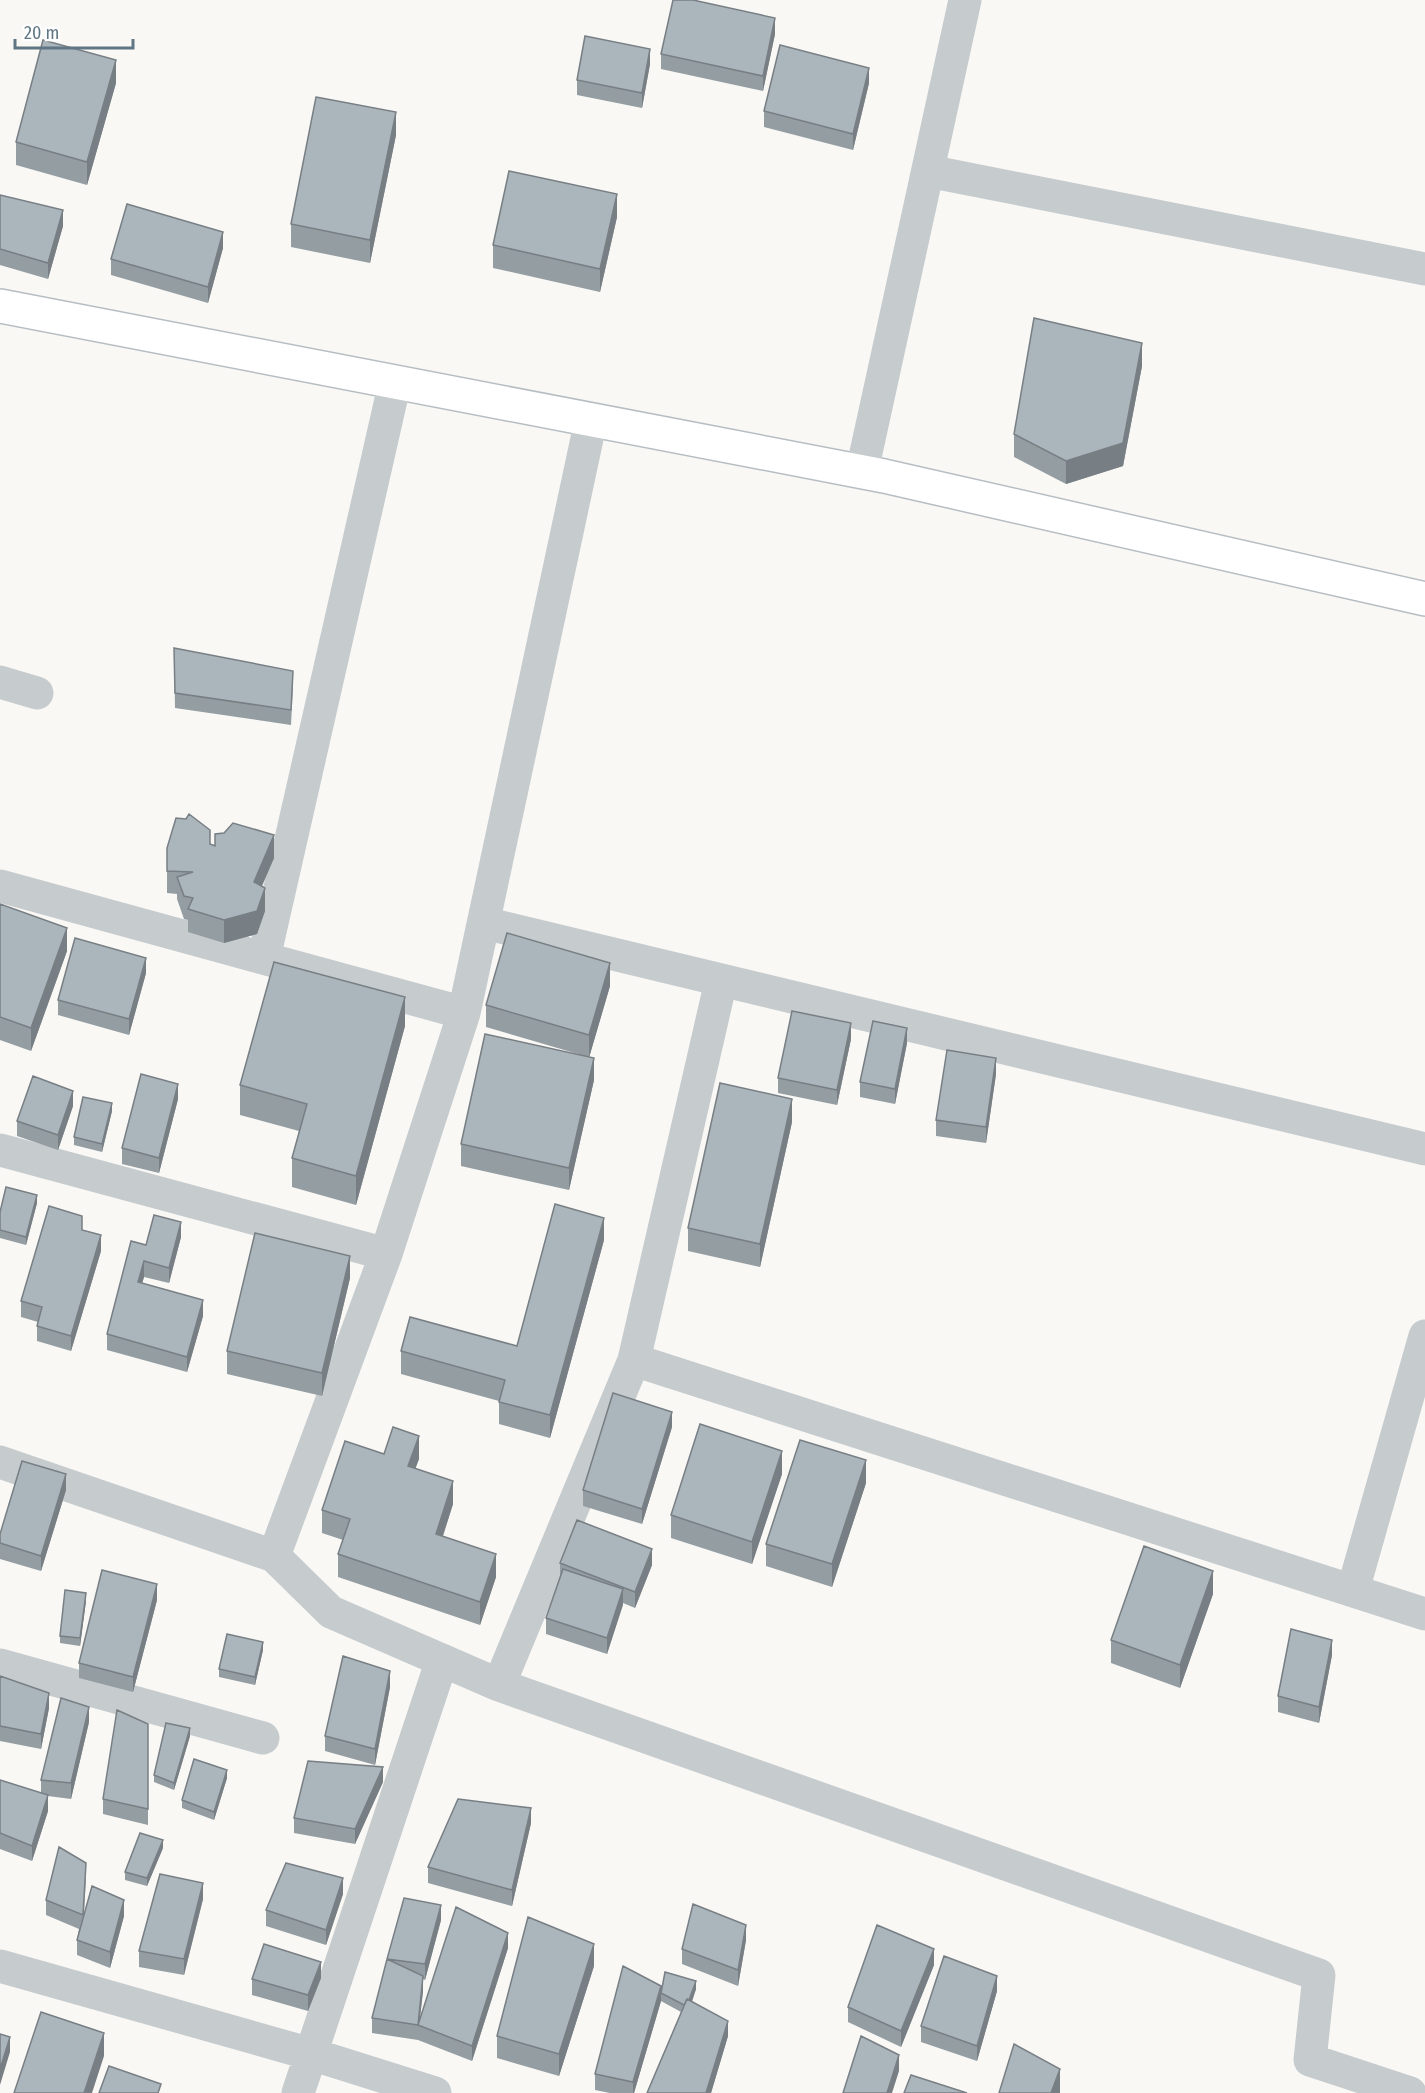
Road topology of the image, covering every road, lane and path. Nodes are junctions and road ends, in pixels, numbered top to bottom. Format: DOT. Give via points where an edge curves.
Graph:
graph roads {
  1 [pos="965,0"];
  2 [pos="928,171"];
  3 [pos="1425,269"];
  4 [pos="0,306"];
  5 [pos="395,382"];
  6 [pos="591,420"];
  7 [pos="862,471"];
  8 [pos="1425,599"];
  9 [pos="0,682"];
  10 [pos="37,693"];
  11 [pos="0,886"];
  12 [pos="484,923"];
  13 [pos="264,958"];
  14 [pos="721,981"];
  15 [pos="464,1013"];
  16 [pos="1425,1149"];
  17 [pos="0,1150"];
  18 [pos="386,1254"];
  19 [pos="1425,1336"];
  20 [pos="634,1360"];
  21 [pos="0,1462"];
  22 [pos="274,1556"];
  23 [pos="1353,1590"];
  24 [pos="1425,1614"];
  25 [pos="442,1660"];
  26 [pos="0,1665"];
  27 [pos="499,1685"];
  28 [pos="263,1738"];
  29 [pos="0,1966"];
  30 [pos="311,2054"];
  31 [pos="298,2093"];
  32 [pos="435,2093"];
  33 [pos="1410,2093"];
  1 -- 2 [label="street"];
  2 -- 3 [label="street"];
  2 -- 7 [label="street"];
  4 -- 5 [label="street"];
  5 -- 6 [label="street"];
  5 -- 13 [label="street"];
  6 -- 7 [label="street"];
  6 -- 12 [label="street"];
  7 -- 8 [label="street"];
  9 -- 10 [label="street"];
  11 -- 13 [label="street"];
  12 -- 14 [label="street"];
  12 -- 15 [label="street"];
  13 -- 15 [label="street"];
  14 -- 16 [label="street"];
  14 -- 20 [label="street"];
  15 -- 18 [label="street"];
  17 -- 18 [label="street"];
  18 -- 22 [label="street"];
  19 -- 23 [label="street"];
  20 -- 23 [label="street"];
  20 -- 27 [label="street"];
  21 -- 22 [label="street"];
  22 -- 25 [label="street" via="331,1612"];
  23 -- 24 [label="street"];
  25 -- 27 [label="street"];
  25 -- 30 [label="street"];
  26 -- 28 [label="street"];
  27 -- 33 [label="street" via="1319,1975 1310,2060"];
  29 -- 30 [label="street"];
  30 -- 31 [label="street"];
  30 -- 32 [label="street"];
}
